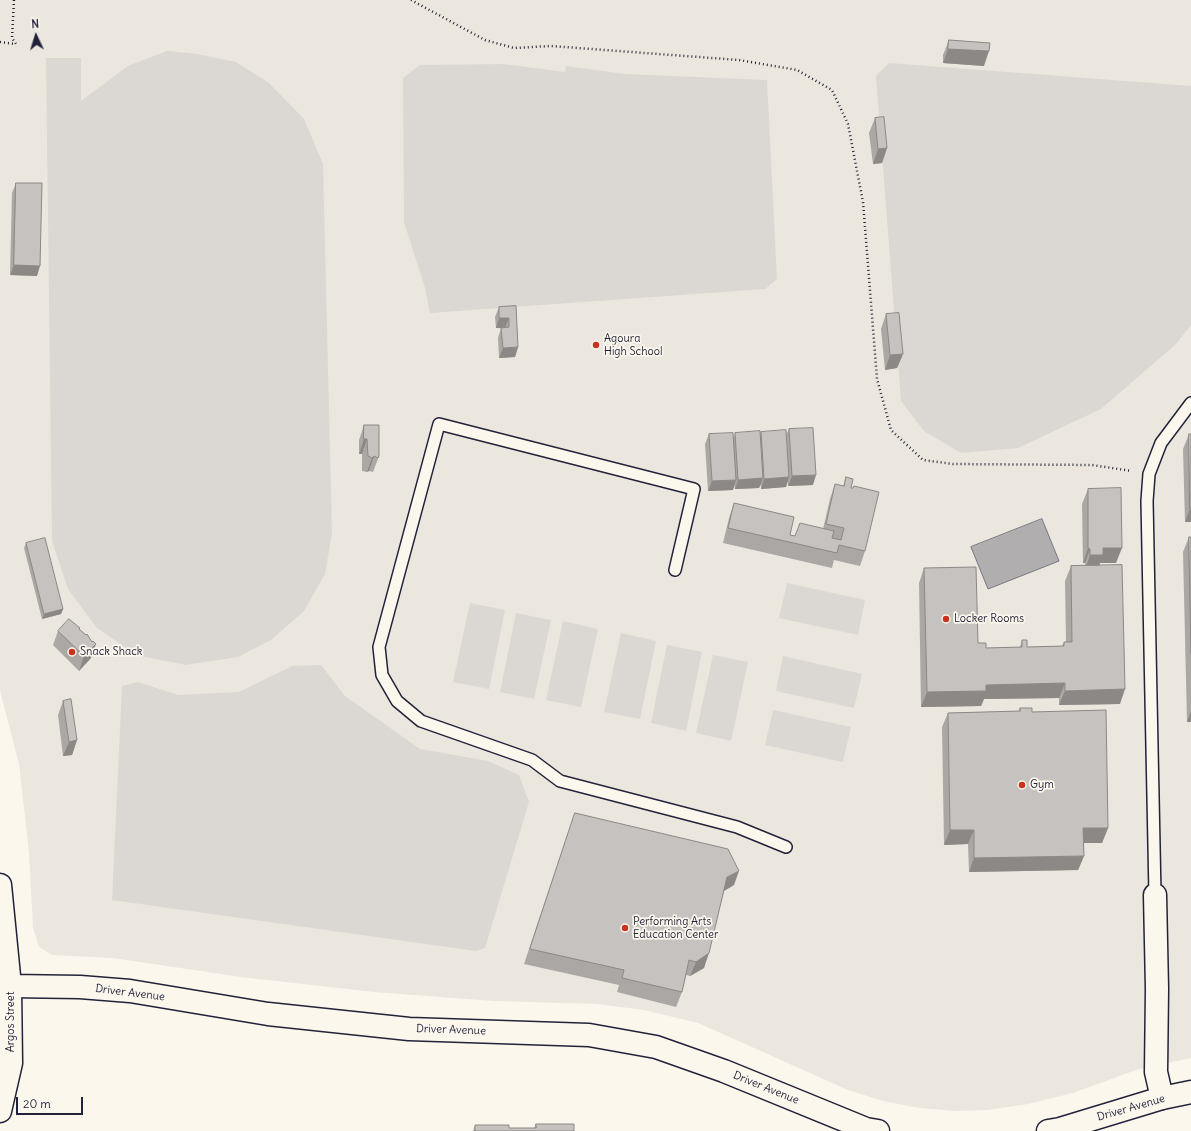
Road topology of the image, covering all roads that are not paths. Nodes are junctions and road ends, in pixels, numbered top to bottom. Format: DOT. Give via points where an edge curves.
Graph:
graph roads {
  1 [pos="1191,404"];
  2 [pos="675,570"];
  3 [pos="786,847"];
  4 [pos="0,884"];
  5 [pos="1155,895"];
  6 [pos="10,986"];
  7 [pos="1191,1092"];
  8 [pos="1162,1098"];
  9 [pos="0,1111"];
  10 [pos="878,1131"];
  11 [pos="1048,1131"];
  1 -- 5 [label="lane" via="1161,443 1149,474 1146,501"];
  2 -- 3 [label="lane" via="694,489 439,424 379,647 382,675 397,701 421,721 532,760 560,781 737,827"];
  4 -- 6 [label="street, Argos Street"];
  5 -- 8 [label="street" via="1156,1072"];
  6 -- 9 [label="street, Argos Street" via="11,1063"];
  6 -- 10 [label="street, Driver Avenue" via="130,991 268,1014 409,1029 589,1035 656,1047 724,1071 866,1129"];
  7 -- 8 [label="street, Driver Avenue"];
  8 -- 11 [label="street, Driver Avenue"];
}
